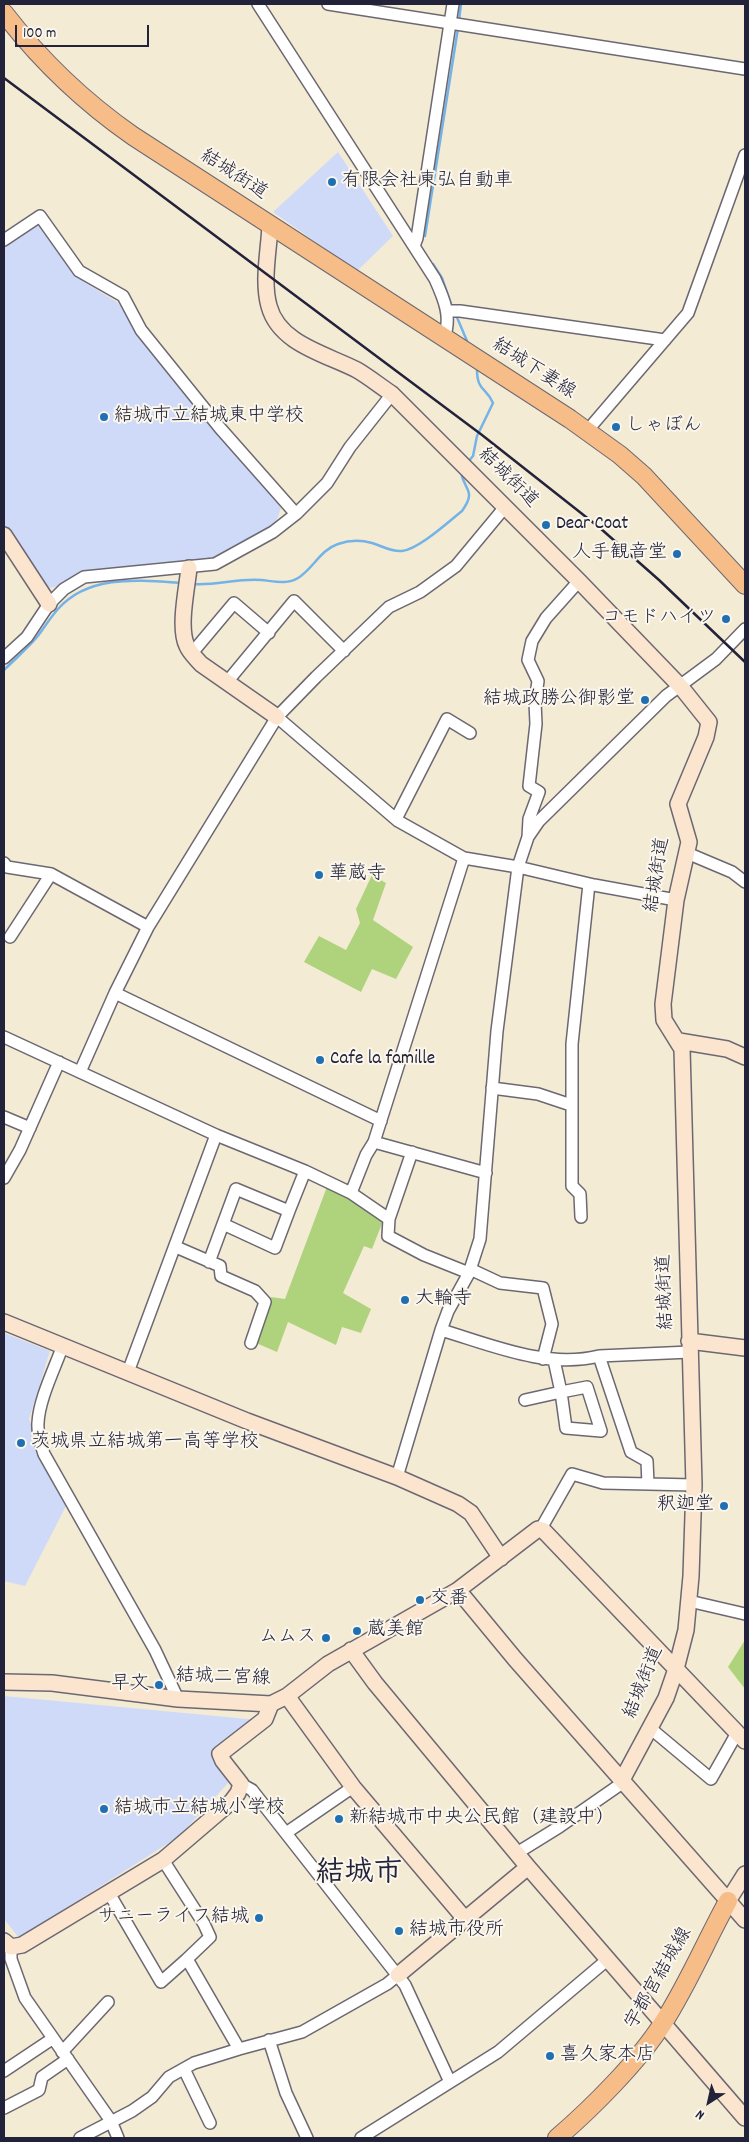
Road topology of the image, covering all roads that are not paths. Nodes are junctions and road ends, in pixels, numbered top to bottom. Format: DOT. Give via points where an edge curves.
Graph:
graph roads {
  1 [pos="258,4"];
  2 [pos="328,4"];
  3 [pos="453,4"];
  4 [pos="4,13"];
  5 [pos="450,22"];
  6 [pos="745,69"];
  7 [pos="745,155"];
  8 [pos="270,225"];
  9 [pos="4,240"];
  10 [pos="414,246"];
  11 [pos="448,312"];
  12 [pos="444,338"];
  13 [pos="665,340"];
  14 [pos="392,394"];
  15 [pos="587,431"];
  16 [pos="505,507"];
  17 [pos="296,514"];
  18 [pos="4,535"];
  19 [pos="188,568"];
  20 [pos="579,581"];
  21 [pos="745,585"];
  22 [pos="49,604"];
  23 [pos="745,629"];
  24 [pos="269,633"];
  25 [pos="344,651"];
  26 [pos="192,654"];
  27 [pos="4,658"];
  28 [pos="227,682"];
  29 [pos="681,687"];
  30 [pos="277,717"];
  31 [pos="470,733"];
  32 [pos="396,819"];
  33 [pos="528,837"];
  34 [pos="687,853"];
  35 [pos="464,858"];
  36 [pos="518,867"];
  37 [pos="6,868"];
  38 [pos="50,874"];
  39 [pos="745,882"];
  40 [pos="590,884"];
  41 [pos="676,900"];
  42 [pos="148,927"];
  43 [pos="10,937"];
  44 [pos="115,993"];
  45 [pos="4,1037"];
  46 [pos="679,1041"];
  47 [pos="745,1057"];
  48 [pos="59,1062"];
  49 [pos="80,1072"];
  50 [pos="492,1088"];
  51 [pos="571,1105"];
  52 [pos="4,1117"];
  53 [pos="380,1121"];
  54 [pos="30,1128"];
  55 [pos="216,1135"];
  56 [pos="374,1142"];
  57 [pos="412,1152"];
  58 [pos="305,1171"];
  59 [pos="486,1173"];
  60 [pos="4,1178"];
  61 [pos="351,1193"];
  62 [pos="289,1211"];
  63 [pos="581,1217"];
  64 [pos="389,1219"];
  65 [pos="224,1224"];
  66 [pos="176,1247"];
  67 [pos="209,1262"];
  68 [pos="470,1271"];
  69 [pos="4,1322"];
  70 [pos="441,1330"];
  71 [pos="251,1343"];
  72 [pos="63,1345"];
  73 [pos="689,1346"];
  74 [pos="745,1348"];
  75 [pos="599,1356"];
  76 [pos="548,1359"];
  77 [pos="128,1372"];
  78 [pos="561,1392"];
  79 [pos="525,1400"];
  80 [pos="397,1477"];
  81 [pos="648,1484"];
  82 [pos="694,1485"];
  83 [pos="538,1529"];
  84 [pos="501,1558"];
  85 [pos="458,1590"];
  86 [pos="689,1601"];
  87 [pos="745,1614"];
  88 [pos="351,1650"];
  89 [pos="676,1669"];
  90 [pos="4,1682"];
  91 [pos="287,1696"];
  92 [pos="178,1699"];
  93 [pos="272,1704"];
  94 [pos="650,1728"];
  95 [pos="741,1737"];
  96 [pos="622,1780"];
  97 [pos="241,1784"];
  98 [pos="353,1786"];
  99 [pos="286,1833"];
  100 [pos="517,1853"];
  101 [pos="163,1860"];
  102 [pos="528,1867"];
  103 [pos="745,1874"];
  104 [pos="108,1894"];
  105 [pos="728,1901"];
  106 [pos="465,1919"];
  107 [pos="745,1920"];
  108 [pos="7,1953"];
  109 [pos="187,1959"];
  110 [pos="607,1960"];
  111 [pos="398,1975"];
  112 [pos="108,2002"];
  113 [pos="663,2023"];
  114 [pos="52,2038"];
  115 [pos="269,2040"];
  116 [pos="239,2048"];
  117 [pos="65,2056"];
  118 [pos="184,2069"];
  119 [pos="4,2071"];
  120 [pos="450,2082"];
  121 [pos="4,2108"];
  122 [pos="745,2118"];
  123 [pos="112,2121"];
  124 [pos="210,2122"];
  125 [pos="80,2138"];
  126 [pos="118,2138"];
  127 [pos="308,2138"];
  128 [pos="361,2138"];
  129 [pos="558,2138"];
  1 -- 10 [label="street"];
  2 -- 5 [label="street"];
  3 -- 5 [label="street"];
  4 -- 8 [label="main road, 結城街道" via="60,77 106,117 162,157"];
  5 -- 6 [label="street"];
  5 -- 10 [label="street"];
  7 -- 13 [label="street" via="688,313"];
  8 -- 12 [label="main road, 結城下妻線"];
  8 -- 14 [label="street, 結城街道" via="267,287 273,317 298,342 357,370"];
  9 -- 17 [label="street" via="40,216 79,271 123,296 142,330 172,368"];
  10 -- 11 [label="street" via="435,279"];
  11 -- 12 [label="street"];
  11 -- 13 [label="street" via="460,310"];
  12 -- 15 [label="main road, 結城下妻線"];
  13 -- 15 [label="street"];
  14 -- 16 [label="street, 結城街道"];
  14 -- 17 [label="street" via="350,447 336,471"];
  15 -- 21 [label="main road, 結城下妻線" via="644,476"];
  16 -- 20 [label="street, 結城街道"];
  16 -- 25 [label="street" via="456,566 420,592 390,607"];
  17 -- 19 [label="street" via="273,532 214,564"];
  18 -- 22 [label="street"];
  19 -- 22 [label="street" via="84,577 64,589"];
  19 -- 26 [label="street" via="183,631"];
  20 -- 29 [label="street, 結城街道"];
  20 -- 33 [label="street" via="546,618 532,641 528,660 538,680 529,786 539,792 529,819"];
  22 -- 27 [label="street" via="26,637"];
  23 -- 29 [label="street" via="729,647"];
  24 -- 25 [label="street" via="294,601"];
  24 -- 26 [label="street" via="234,603"];
  24 -- 28 [label="street"];
  25 -- 30 [label="street"];
  26 -- 28 [label="street"];
  28 -- 30 [label="street"];
  29 -- 33 [label="street" via="666,696 582,777"];
  29 -- 34 [label="street, 結城街道" via="709,722 678,804 688,833"];
  30 -- 32 [label="street"];
  30 -- 42 [label="street"];
  31 -- 32 [label="street" via="447,719"];
  32 -- 35 [label="street"];
  33 -- 36 [label="street"];
  34 -- 39 [label="street" via="732,872"];
  34 -- 41 [label="street, 結城街道"];
  35 -- 36 [label="street"];
  35 -- 53 [label="street"];
  36 -- 40 [label="street"];
  36 -- 50 [label="street"];
  37 -- 38 [label="street"];
  38 -- 42 [label="street"];
  38 -- 43 [label="street"];
  40 -- 41 [label="street"];
  40 -- 51 [label="street" via="572,1044"];
  41 -- 46 [label="street, 結城街道" via="663,1016"];
  42 -- 44 [label="street"];
  44 -- 49 [label="street"];
  44 -- 53 [label="street"];
  45 -- 48 [label="street"];
  46 -- 47 [label="street" via="727,1049"];
  46 -- 73 [label="street, 結城街道" via="682,1049"];
  48 -- 49 [label="street"];
  48 -- 54 [label="street"];
  49 -- 55 [label="street"];
  50 -- 51 [label="street" via="538,1094"];
  50 -- 59 [label="street"];
  51 -- 63 [label="street" via="572,1186 580,1194"];
  52 -- 54 [label="street"];
  53 -- 56 [label="street"];
  54 -- 60 [label="street"];
  55 -- 58 [label="street"];
  55 -- 66 [label="street"];
  56 -- 57 [label="street"];
  56 -- 61 [label="street"];
  57 -- 59 [label="street"];
  57 -- 64 [label="street"];
  58 -- 61 [label="street"];
  58 -- 62 [label="street"];
  59 -- 68 [label="street" via="480,1239"];
  61 -- 64 [label="street"];
  62 -- 65 [label="street" via="236,1190"];
  62 -- 65 [label="street" via="275,1248"];
  64 -- 68 [label="street" via="388,1236 424,1255"];
  65 -- 67 [label="street"];
  66 -- 67 [label="street"];
  66 -- 77 [label="street"];
  67 -- 71 [label="street" via="220,1266 221,1276 255,1291 265,1302"];
  68 -- 70 [label="street"];
  68 -- 76 [label="street" via="500,1283 543,1288 552,1324"];
  69 -- 72 [label="street"];
  70 -- 76 [label="street"];
  70 -- 80 [label="street"];
  72 -- 77 [label="street"];
  72 -- 92 [label="street" via="41,1406 38,1423 42,1447"];
  73 -- 74 [label="street"];
  73 -- 75 [label="street"];
  73 -- 82 [label="street, 結城街道"];
  75 -- 76 [label="street"];
  75 -- 81 [label="street" via="631,1452 647,1461"];
  76 -- 78 [label="street"];
  77 -- 80 [label="street" via="247,1422"];
  78 -- 78 [label="street" via="566,1428 601,1431 588,1386"];
  78 -- 79 [label="street"];
  80 -- 84 [label="street" via="465,1508"];
  81 -- 82 [label="street"];
  81 -- 83 [label="street" via="603,1483 572,1474"];
  82 -- 86 [label="street, 結城街道"];
  83 -- 84 [label="street, 結城二宮線"];
  83 -- 89 [label="street" via="543,1530"];
  84 -- 85 [label="street, 結城二宮線"];
  85 -- 88 [label="street, 結城二宮線"];
  85 -- 96 [label="street"];
  86 -- 87 [label="street"];
  86 -- 89 [label="street, 結城街道"];
  88 -- 91 [label="street, 結城二宮線"];
  88 -- 100 [label="street"];
  89 -- 94 [label="street, 結城街道" via="666,1698"];
  89 -- 95 [label="street"];
  90 -- 92 [label="street, 結城二宮線" via="52,1683"];
  91 -- 93 [label="street, 結城二宮線"];
  91 -- 98 [label="street"];
  92 -- 93 [label="street, 結城二宮線"];
  93 -- 97 [label="street" via="265,1718 220,1754"];
  94 -- 95 [label="street" via="711,1779"];
  94 -- 96 [label="street, 結城街道"];
  96 -- 100 [label="street" via="618,1786"];
  96 -- 105 [label="street"];
  97 -- 99 [label="street" via="252,1790"];
  97 -- 101 [label="street" via="232,1801"];
  98 -- 99 [label="street"];
  98 -- 106 [label="street"];
  99 -- 111 [label="street"];
  100 -- 102 [label="street"];
  101 -- 104 [label="street"];
  101 -- 109 [label="street" via="210,1937"];
  102 -- 106 [label="street"];
  102 -- 110 [label="street"];
  103 -- 105 [label="street"];
  104 -- 108 [label="street"];
  104 -- 109 [label="street" via="161,1982"];
  105 -- 107 [label="street"];
  105 -- 113 [label="main road, 宇都宮結城線"];
  106 -- 111 [label="street"];
  108 -- 114 [label="street" via="25,1998"];
  109 -- 116 [label="street"];
  110 -- 113 [label="street"];
  110 -- 120 [label="street" via="519,2036"];
  111 -- 115 [label="street" via="302,2032"];
  111 -- 120 [label="street"];
  112 -- 117 [label="street"];
  113 -- 122 [label="street"];
  113 -- 129 [label="main road, 宇都宮結城線" via="632,2062"];
  114 -- 117 [label="street"];
  114 -- 119 [label="street"];
  115 -- 116 [label="street"];
  115 -- 127 [label="street" via="286,2093"];
  116 -- 118 [label="street"];
  117 -- 121 [label="street" via="42,2077 39,2090"];
  117 -- 123 [label="street"];
  118 -- 123 [label="street" via="169,2077 132,2111"];
  118 -- 124 [label="street"];
  120 -- 128 [label="street"];
  123 -- 125 [label="street"];
  123 -- 126 [label="street"];
}
